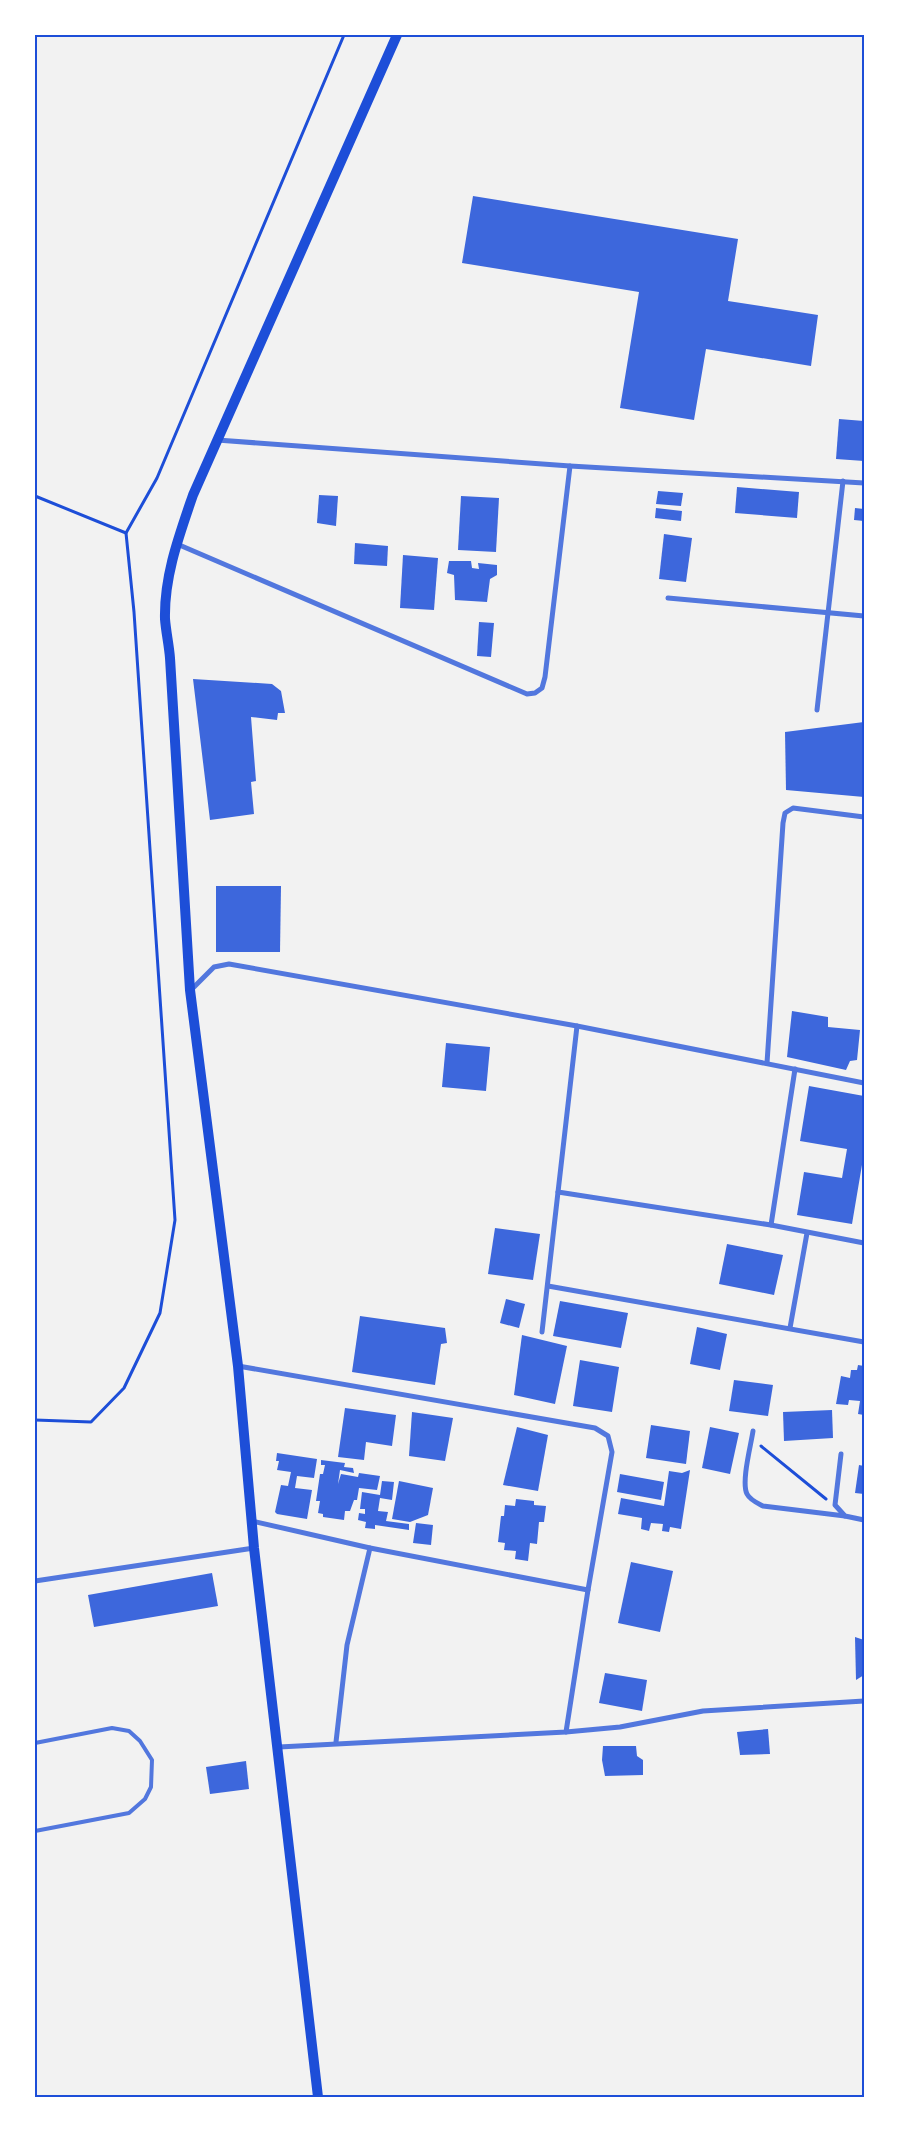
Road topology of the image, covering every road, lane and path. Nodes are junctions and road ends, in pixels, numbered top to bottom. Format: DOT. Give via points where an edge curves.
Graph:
graph roads {
  1 [pos="397,35"];
  2 [pos="217,440"];
  3 [pos="570,466"];
  4 [pos="843,481"];
  5 [pos="864,483"];
  6 [pos="35,496"];
  7 [pos="126,533"];
  8 [pos="176,544"];
  9 [pos="668,598"];
  10 [pos="828,612"];
  11 [pos="864,616"];
  12 [pos="817,710"];
  13 [pos="864,816"];
  14 [pos="190,990"];
  15 [pos="577,1026"];
  16 [pos="767,1064"];
  17 [pos="795,1069"];
  18 [pos="864,1082"];
  19 [pos="558,1192"];
  20 [pos="771,1225"];
  21 [pos="807,1233"];
  22 [pos="864,1243"];
  23 [pos="548,1286"];
  24 [pos="790,1328"];
  25 [pos="542,1332"];
  26 [pos="864,1342"];
  27 [pos="238,1366"];
  28 [pos="753,1431"];
  29 [pos="752,1438"];
  30 [pos="841,1454"];
  31 [pos="835,1505"];
  32 [pos="845,1516"];
  33 [pos="864,1520"];
  34 [pos="252,1521"];
  35 [pos="254,1548"];
  36 [pos="370,1548"];
  37 [pos="35,1581"];
  38 [pos="588,1590"];
  39 [pos="864,1701"];
  40 [pos="566,1732"];
  41 [pos="336,1742"];
  42 [pos="35,1743"];
  43 [pos="279,1746"];
  44 [pos="35,1831"];
  45 [pos="318,2097"];
  1 -- 2 [label="main road"];
  2 -- 3 [label="street"];
  2 -- 8 [label="main road"];
  3 -- 4 [label="street"];
  3 -- 8 [label="street" via="545,677 542,688 536,693 527,694"];
  4 -- 5 [label="street"];
  4 -- 10 [label="street"];
  6 -- 7 [label="path"];
  8 -- 14 [label="main road" via="168,575 165,619"];
  9 -- 10 [label="street"];
  10 -- 11 [label="street"];
  10 -- 12 [label="street"];
  13 -- 16 [label="street" via="793,808 785,813"];
  14 -- 15 [label="street" via="214,967 229,964"];
  14 -- 27 [label="main road"];
  15 -- 16 [label="street"];
  15 -- 19 [label="street"];
  16 -- 17 [label="street"];
  17 -- 18 [label="street"];
  17 -- 20 [label="street"];
  19 -- 20 [label="street"];
  19 -- 23 [label="street"];
  20 -- 21 [label="street"];
  21 -- 22 [label="street"];
  21 -- 24 [label="street"];
  23 -- 24 [label="street"];
  23 -- 25 [label="street"];
  24 -- 26 [label="street"];
  27 -- 34 [label="main road"];
  27 -- 38 [label="street" via="595,1428 608,1436 612,1452"];
  28 -- 29 [label="street"];
  29 -- 31 [label="path"];
  29 -- 32 [label="street" via="745,1483 746,1492 752,1500 763,1506"];
  30 -- 31 [label="street"];
  31 -- 32 [label="street"];
  32 -- 33 [label="street"];
  34 -- 35 [label="main road"];
  34 -- 36 [label="street"];
  35 -- 37 [label="street"];
  35 -- 43 [label="main road"];
  36 -- 38 [label="street"];
  36 -- 41 [label="street" via="347,1645"];
  38 -- 40 [label="street"];
  39 -- 40 [label="street" via="702,1711 620,1727"];
  40 -- 41 [label="street"];
  41 -- 43 [label="street"];
  42 -- 44 [label="lane" via="112,1728 129,1731 152,1760 151,1787 145,1799 129,1813"];
  43 -- 45 [label="main road"];
}
